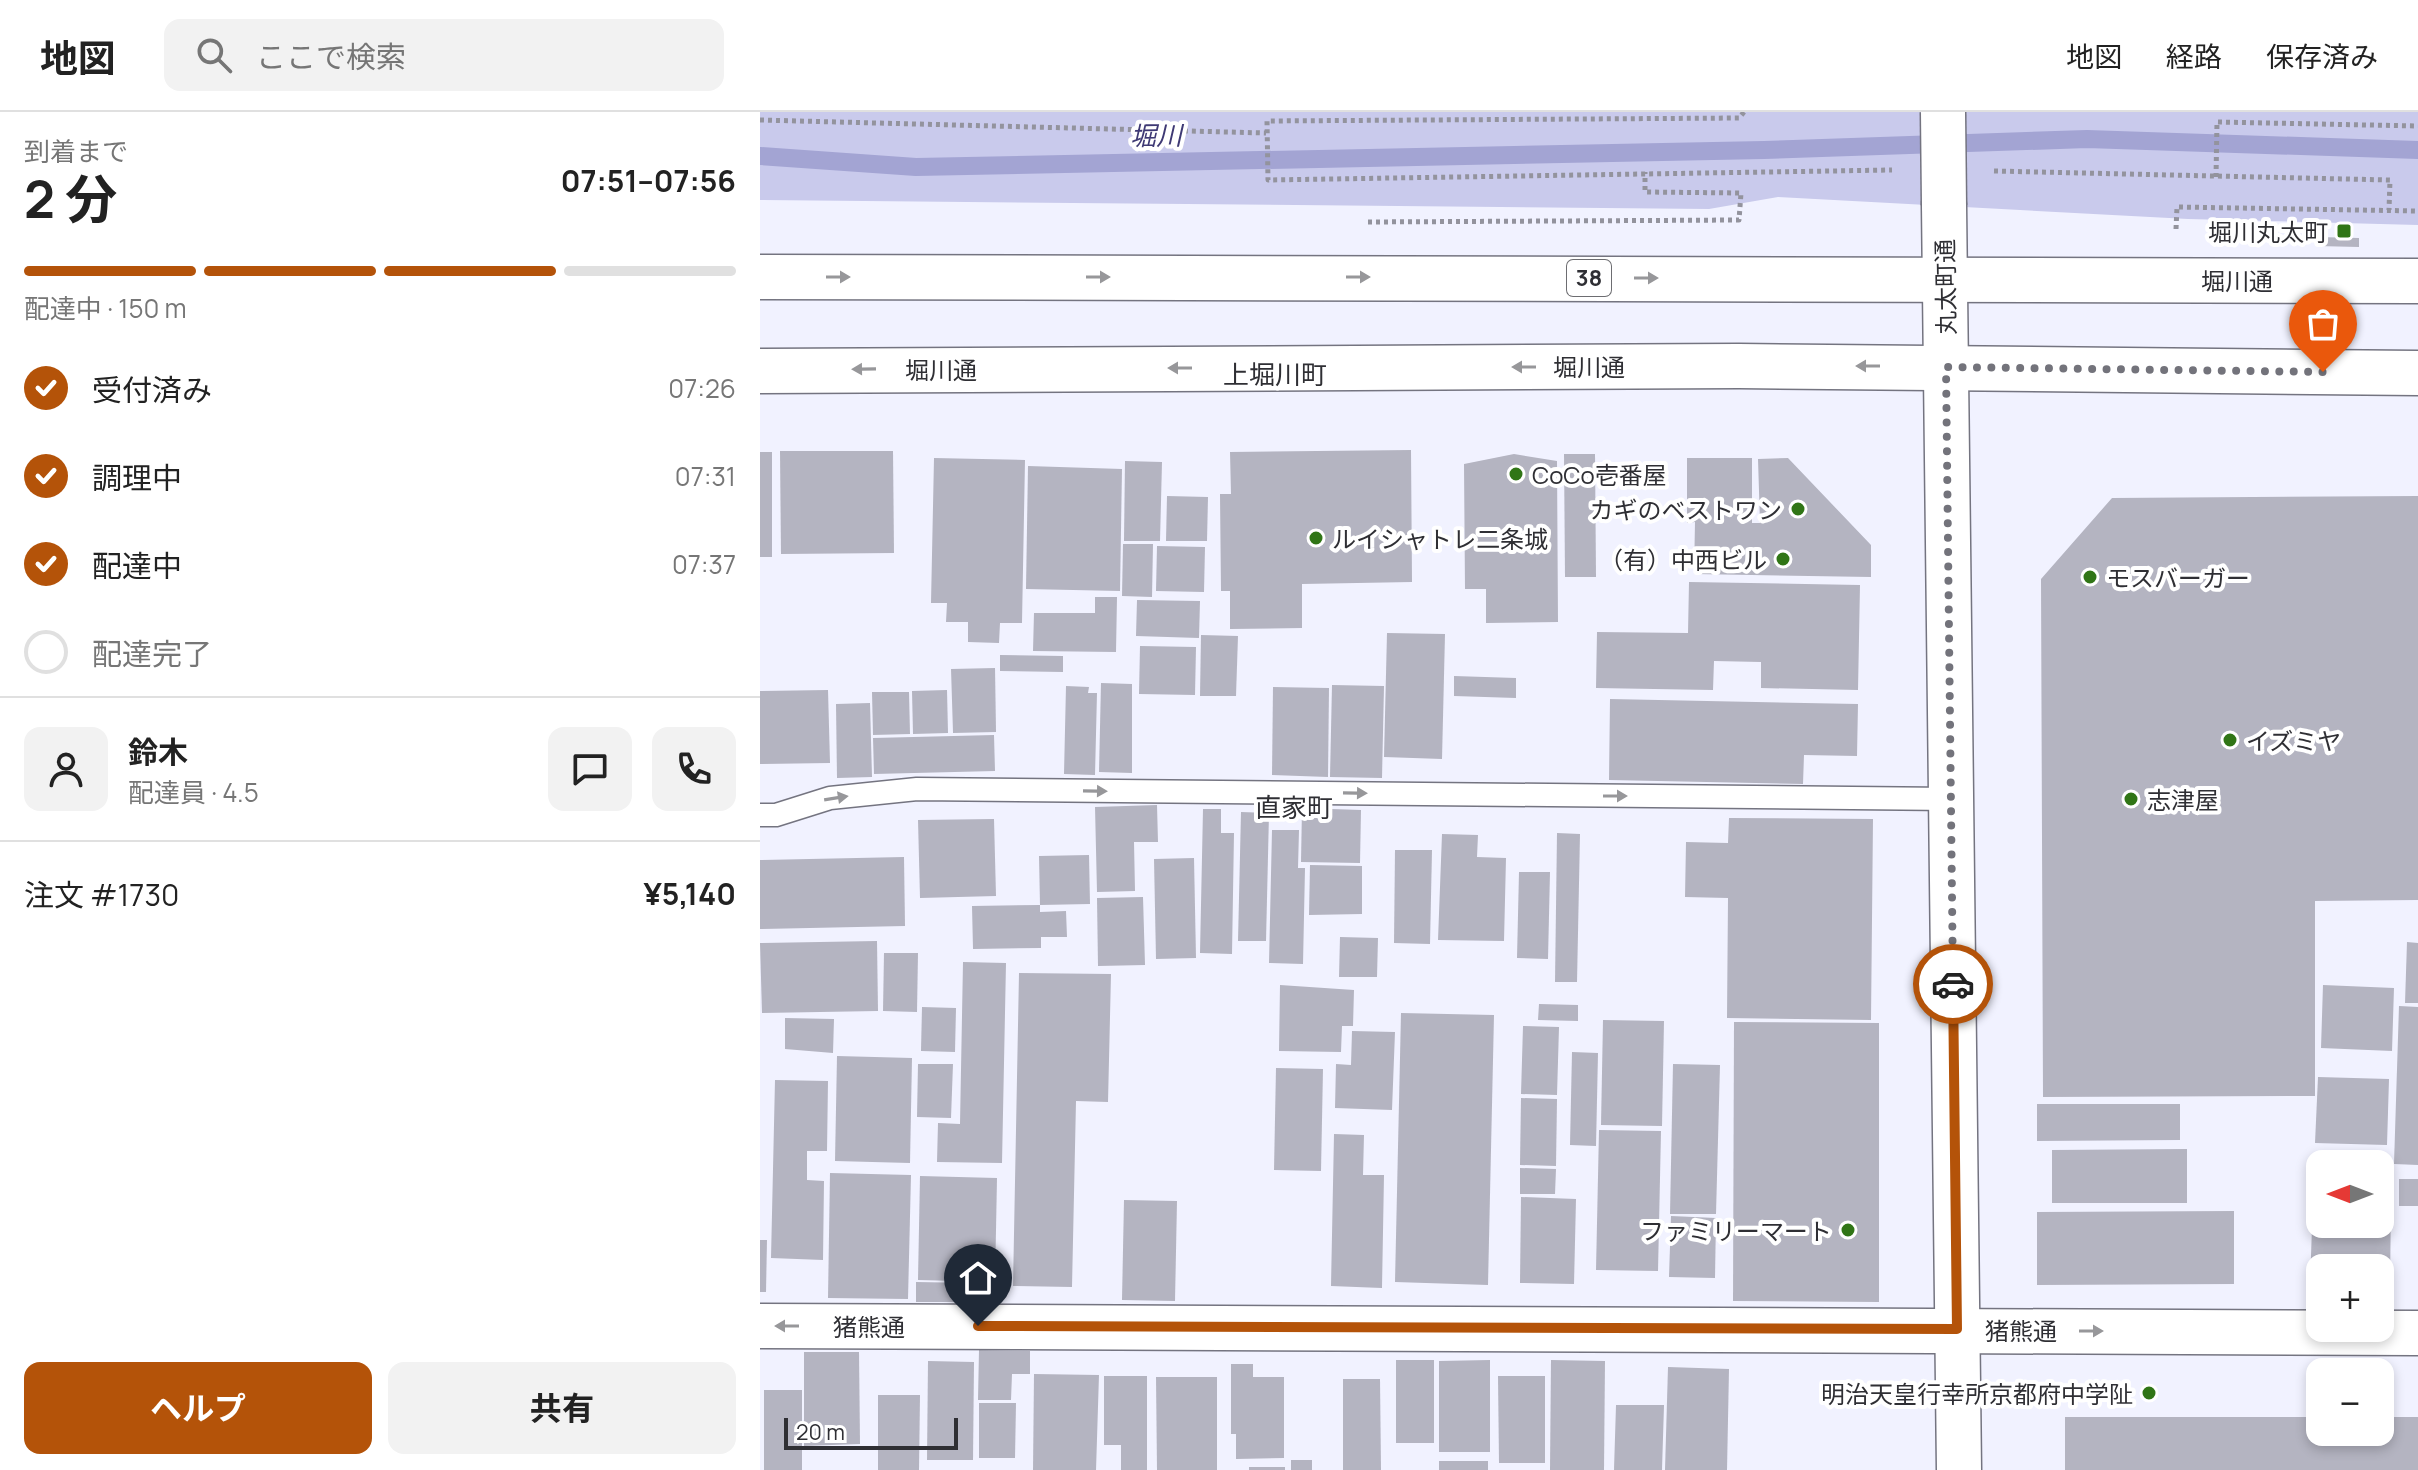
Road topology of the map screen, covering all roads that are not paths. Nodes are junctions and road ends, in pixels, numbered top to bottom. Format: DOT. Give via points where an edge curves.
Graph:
graph roads {
  1 [pos="1943,112"];
  2 [pos="760,277"];
  3 [pos="1945,277"];
  4 [pos="2418,281"];
  5 [pos="1946,367"];
  6 [pos="760,371"];
  7 [pos="2418,373"];
  8 [pos="1951,799"];
  9 [pos="760,815"];
  10 [pos="760,1326"];
  11 [pos="1957,1329"];
  12 [pos="2418,1333"];
  13 [pos="1959,1470"];
  1 -- 3 [label="main road, 丸太町通, bridge"];
  2 -- 3 [label="main road, 堀川通 / 38, one-way"];
  3 -- 4 [label="main road, 堀川通 / 38"];
  3 -- 5 [label="main road, 丸太町通"];
  5 -- 6 [label="main road, 堀川通, one-way"];
  5 -- 7 [label="main road, 堀川通"];
  5 -- 8 [label="main road, 丸太町通"];
  9 -- 8 [label="lane, one-way" via="830,798 917,789"];
  8 -- 11 [label="main road, 丸太町通"];
  11 -- 10 [label="main road, 猪熊通, one-way"];
  11 -- 12 [label="main road, 猪熊通, one-way"];
  11 -- 13 [label="main road, 丸太町通"];
}
